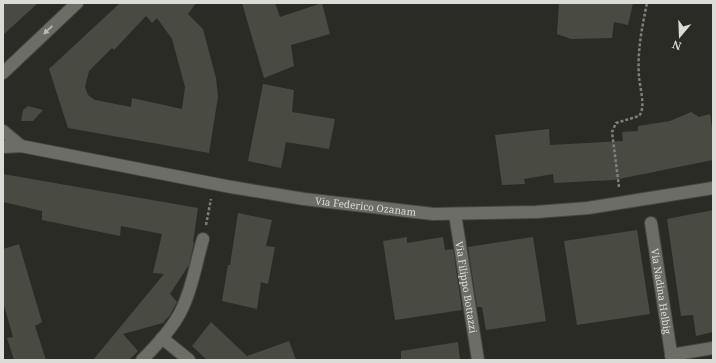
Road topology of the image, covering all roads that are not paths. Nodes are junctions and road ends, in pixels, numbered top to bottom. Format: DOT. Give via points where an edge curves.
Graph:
graph roads {
  1 [pos="77,3"];
  2 [pos="3,73"];
  3 [pos="3,131"];
  4 [pos="22,146"];
  5 [pos="3,147"];
  6 [pos="713,188"];
  7 [pos="455,214"];
  8 [pos="651,223"];
  9 [pos="203,239"];
  10 [pos="162,338"];
  11 [pos="713,348"];
  12 [pos="672,357"];
  13 [pos="142,360"];
  14 [pos="189,360"];
  15 [pos="478,360"];
  1 -- 2 [label="street, one-way"];
  3 -- 4 [label="street"];
  4 -- 5 [label="street"];
  4 -- 7 [label="street, Via Federico Ozanam" via="304,199"];
  6 -- 7 [label="street, Via Federico Ozanam" via="621,204 552,211"];
  7 -- 15 [label="street, Via Filippo Bottazzi"];
  8 -- 12 [label="street, Via Nadina Helbig"];
  9 -- 10 [label="street" via="184,304"];
  10 -- 13 [label="street"];
  10 -- 14 [label="street"];
  11 -- 12 [label="street"];
}
